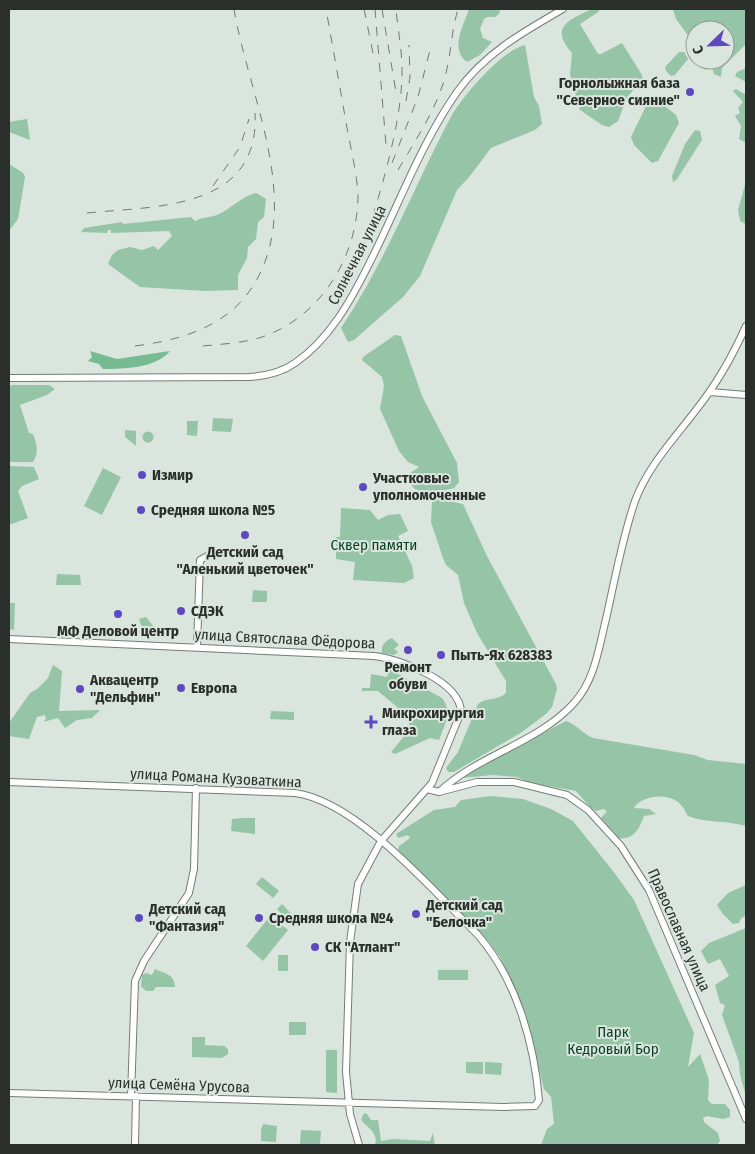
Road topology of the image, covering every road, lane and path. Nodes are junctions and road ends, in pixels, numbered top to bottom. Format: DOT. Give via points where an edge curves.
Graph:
graph roads {
  1 [pos="563,9"];
  2 [pos="746,326"];
  3 [pos="9,378"];
  4 [pos="710,392"];
  5 [pos="746,395"];
  6 [pos="209,555"];
  7 [pos="9,639"];
  8 [pos="197,647"];
  9 [pos="9,782"];
  10 [pos="196,788"];
  11 [pos="428,789"];
  12 [pos="439,792"];
  13 [pos="381,841"];
  14 [pos="9,1093"];
  15 [pos="134,1096"];
  16 [pos="348,1102"];
  17 [pos="746,1118"];
  18 [pos="135,1145"];
  19 [pos="359,1145"];
  1 -- 3 [label="street, Солнечная улица" via="500,48 472,73 457,92 436,127 349,301 323,338 296,363 280,372 258,377"];
  2 -- 4 [label="street"];
  4 -- 5 [label="street"];
  4 -- 12 [label="street" via="662,454 636,500 596,659 578,699 543,728 453,779"];
  6 -- 8 [label="street" via="200,560"];
  7 -- 8 [label="street, улица Святослава Фёдорова"];
  8 -- 11 [label="street, улица Святослава Фёдорова" via="382,657 414,668 445,686 459,699 461,712"];
  9 -- 10 [label="street, улица Романа Кузоваткина"];
  10 -- 13 [label="street, улица Романа Кузоваткина" via="307,795 337,809"];
  10 -- 15 [label="street" via="194,869 190,893 144,961 135,980"];
  11 -- 12 [label="street, Православная улица"];
  11 -- 13 [label="street, улица Святослава Фёдорова"];
  12 -- 17 [label="street, Православная улица" via="477,782 514,782 567,795 605,827 635,864 649,890"];
  13 -- 16 [label="street, улица Святослава Фёдорова" via="362,873 351,924 346,1029"];
  13 -- 16 [label="street, улица Романа Кузоваткина" via="478,935 495,957 520,1011 539,1100 535,1106 504,1107"];
  14 -- 15 [label="street, улица Семёна Урусова"];
  15 -- 16 [label="street, улица Семёна Урусова"];
  15 -- 18 [label="street"];
  16 -- 19 [label="street, улица Святослава Фёдорова"];
}
